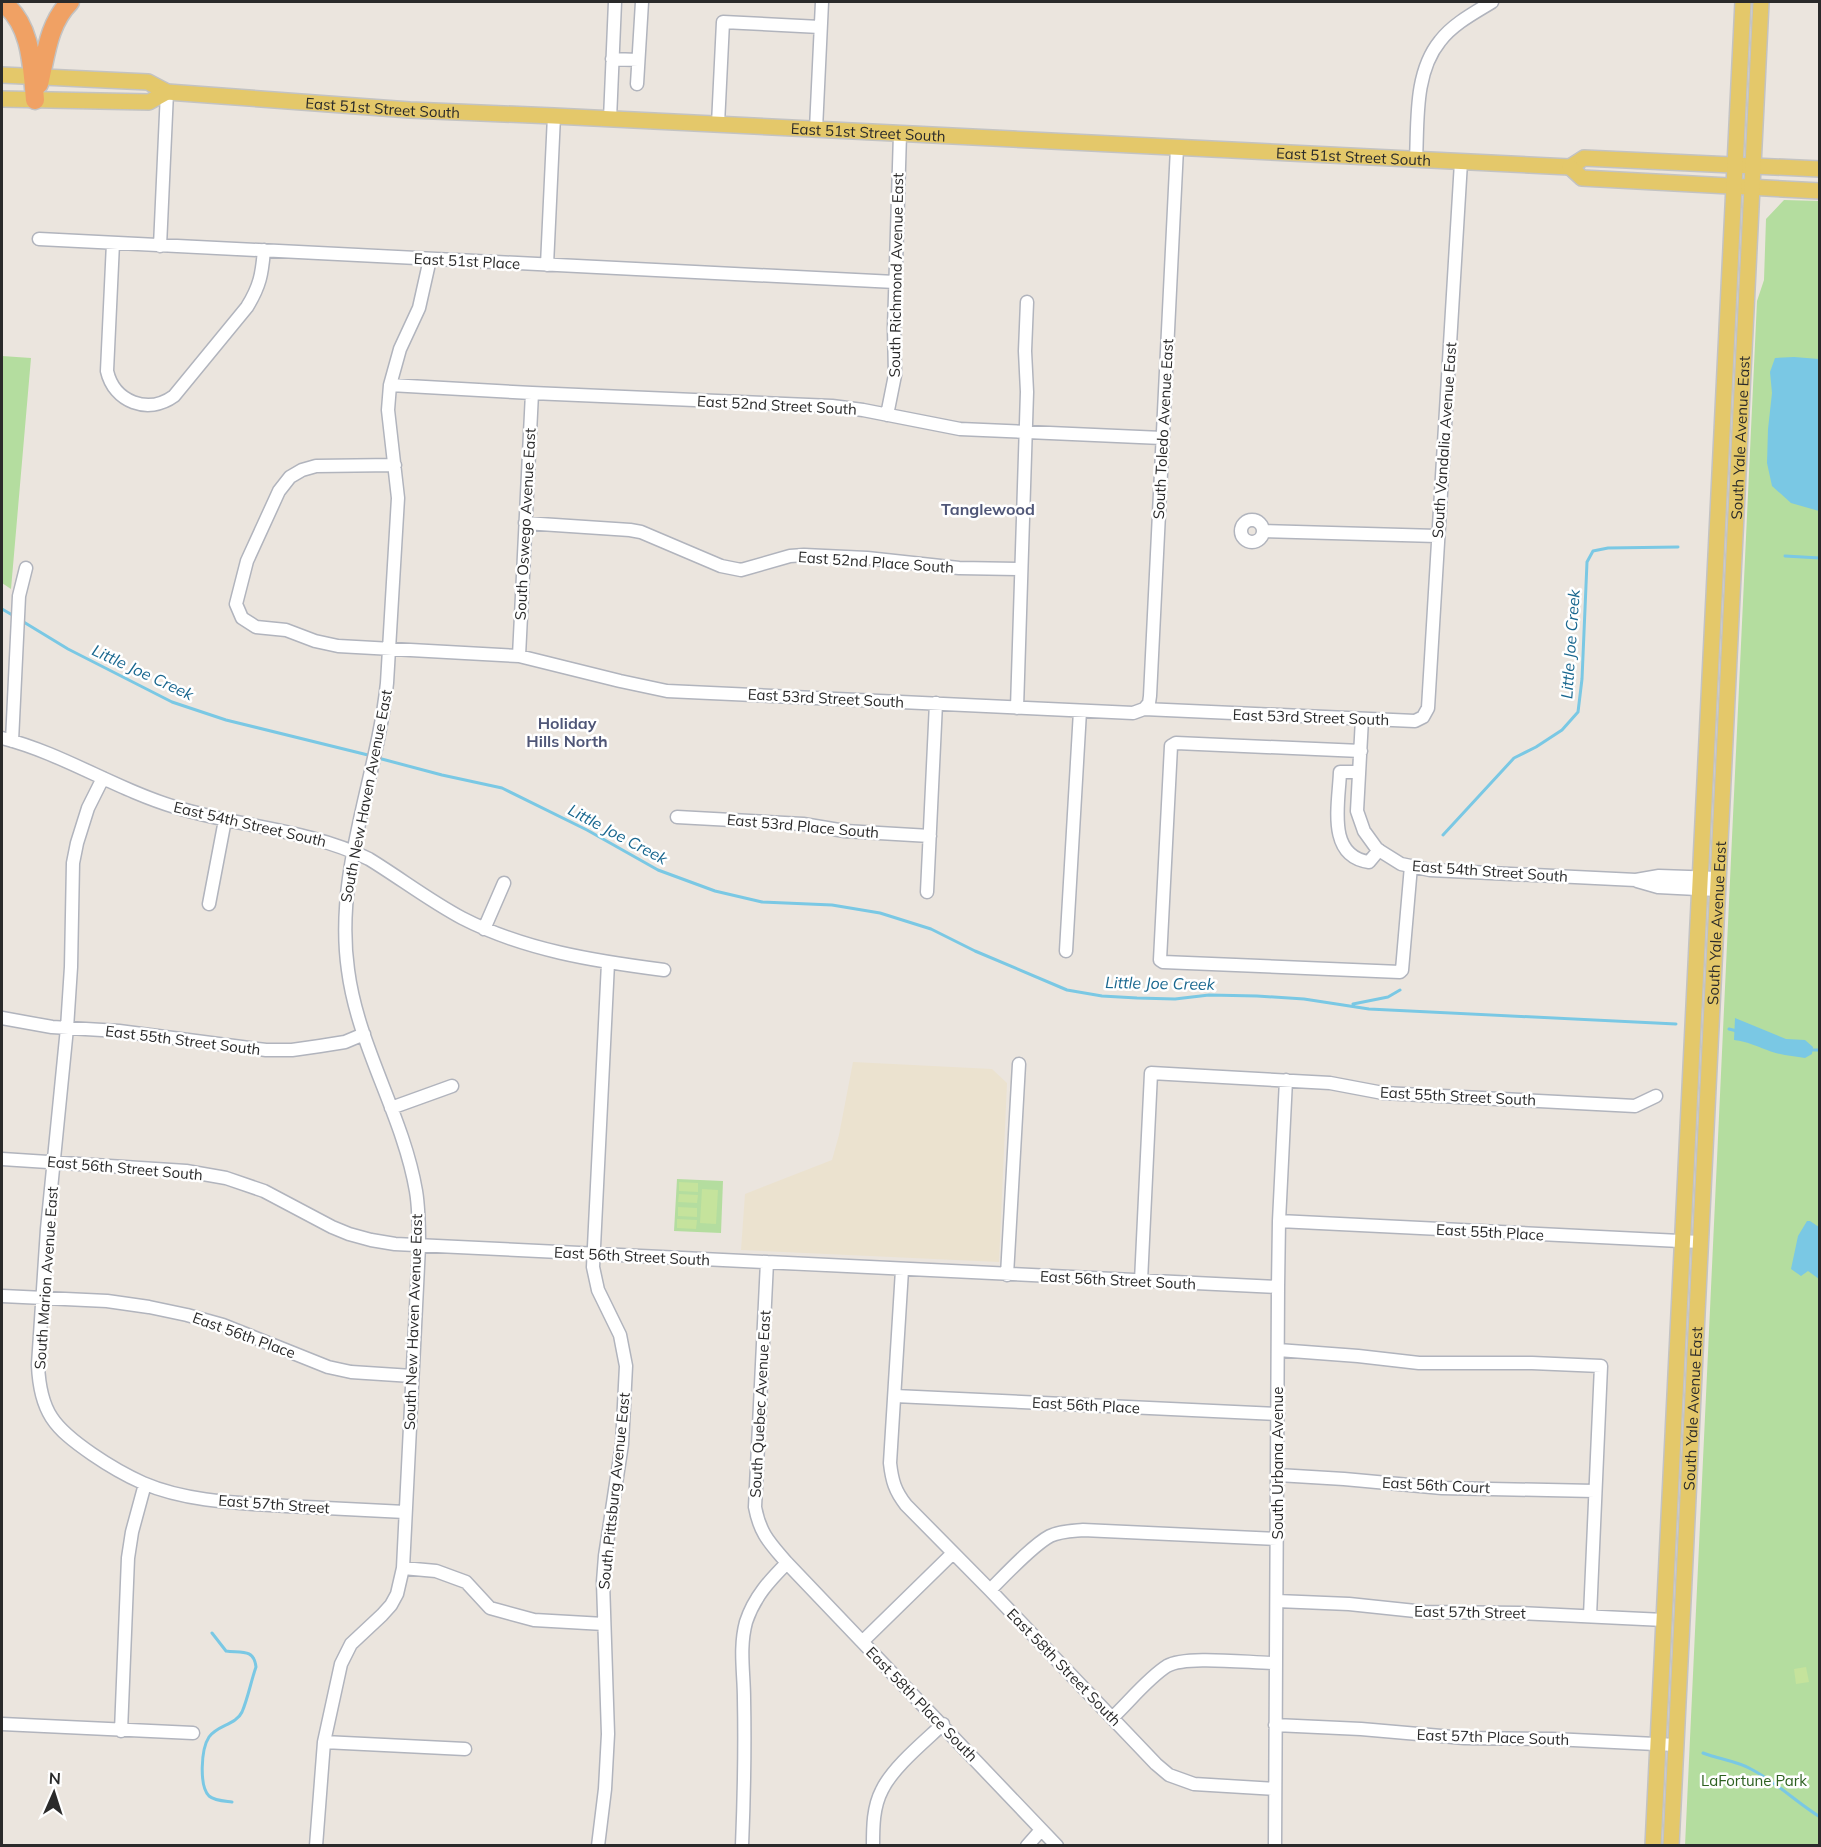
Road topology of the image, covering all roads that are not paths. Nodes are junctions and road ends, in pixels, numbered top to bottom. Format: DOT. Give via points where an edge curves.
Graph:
graph roads {
  1 [pos="2,2"];
  2 [pos="70,2"];
  3 [pos="615,2"];
  4 [pos="642,2"];
  5 [pos="822,2"];
  6 [pos="1492,2"];
  7 [pos="1743,2"];
  8 [pos="1761,2"];
  9 [pos="820,27"];
  10 [pos="612,58"];
  11 [pos="638,60"];
  12 [pos="2,75"];
  13 [pos="37,76"];
  14 [pos="637,84"];
  15 [pos="167,92"];
  16 [pos="2,99"];
  17 [pos="35,100"];
  18 [pos="554,116"];
  19 [pos="610,119"];
  20 [pos="718,124"];
  21 [pos="816,129"];
  22 [pos="900,134"];
  23 [pos="1177,148"];
  24 [pos="1416,160"];
  25 [pos="1461,162"];
  26 [pos="1735,164"];
  27 [pos="1753,165"];
  28 [pos="1570,167"];
  29 [pos="1820,168"];
  30 [pos="1734,186"];
  31 [pos="1752,188"];
  32 [pos="1820,191"];
  33 [pos="39,239"];
  34 [pos="113,243"];
  35 [pos="160,246"];
  36 [pos="264,250"];
  37 [pos="430,259"];
  38 [pos="547,265"];
  39 [pos="896,282"];
  40 [pos="1027,302"];
  41 [pos="390,385"];
  42 [pos="532,393"];
  43 [pos="888,415"];
  44 [pos="1026,431"];
  45 [pos="1162,438"];
  46 [pos="395,465"];
  47 [pos="525,524"];
  48 [pos="1263,531"];
  49 [pos="1437,536"];
  50 [pos="26,568"];
  51 [pos="1021,569"];
  52 [pos="389,649"];
  53 [pos="519,656"];
  54 [pos="936,703"];
  55 [pos="1017,708"];
  56 [pos="1144,709"];
  57 [pos="1080,711"];
  58 [pos="1423,717"];
  59 [pos="1362,719"];
  60 [pos="7,739"];
  61 [pos="1361,751"];
  62 [pos="1359,772"];
  63 [pos="104,778"];
  64 [pos="676,817"];
  65 [pos="225,820"];
  66 [pos="930,836"];
  67 [pos="1379,850"];
  68 [pos="354,851"];
  69 [pos="1411,866"];
  70 [pos="504,883"];
  71 [pos="1700,883"];
  72 [pos="1718,884"];
  73 [pos="927,892"];
  74 [pos="209,904"];
  75 [pos="484,929"];
  76 [pos="1066,951"];
  77 [pos="608,963"];
  78 [pos="664,970"];
  79 [pos="2,1018"];
  80 [pos="68,1028"];
  81 [pos="364,1034"];
  82 [pos="1019,1064"];
  83 [pos="1286,1080"];
  84 [pos="452,1086"];
  85 [pos="1656,1096"];
  86 [pos="391,1108"];
  87 [pos="2,1159"];
  88 [pos="54,1161"];
  89 [pos="1279,1221"];
  90 [pos="1682,1241"];
  91 [pos="1700,1242"];
  92 [pos="419,1246"];
  93 [pos="592,1254"];
  94 [pos="767,1262"];
  95 [pos="902,1270"];
  96 [pos="1007,1275"];
  97 [pos="1141,1281"];
  98 [pos="1278,1287"];
  99 [pos="2,1296"];
  100 [pos="44,1298"];
  101 [pos="1278,1350"];
  102 [pos="412,1376"];
  103 [pos="895,1396"];
  104 [pos="1278,1414"];
  105 [pos="1278,1475"];
  106 [pos="144,1484"];
  107 [pos="1595,1491"];
  108 [pos="405,1512"];
  109 [pos="1277,1539"];
  110 [pos="953,1553"];
  111 [pos="787,1563"];
  112 [pos="403,1568"];
  113 [pos="990,1590"];
  114 [pos="1277,1600"];
  115 [pos="1590,1616"];
  116 [pos="1664,1620"];
  117 [pos="604,1624"];
  118 [pos="863,1641"];
  119 [pos="1275,1663"];
  120 [pos="1112,1718"];
  121 [pos="2,1724"];
  122 [pos="943,1724"];
  123 [pos="1275,1725"];
  124 [pos="121,1731"];
  125 [pos="193,1733"];
  126 [pos="324,1742"];
  127 [pos="1658,1744"];
  128 [pos="1676,1744"];
  129 [pos="465,1749"];
  130 [pos="1275,1790"];
  131 [pos="1041,1830"];
  132 [pos="316,1845"];
  133 [pos="598,1845"];
  134 [pos="742,1845"];
  135 [pos="873,1845"];
  136 [pos="1027,1845"];
  137 [pos="1057,1845"];
  138 [pos="1275,1845"];
  139 [pos="1653,1845"];
  140 [pos="1671,1845"];
  1 -- 13 [label="highway" via="25,33"];
  2 -- 13 [label="highway" via="51,31"];
  3 -- 10 [label="street"];
  4 -- 11 [label="street"];
  5 -- 9 [label="street"];
  6 -- 24 [label="street" via="1455,26 1429,59 1421,85"];
  7 -- 26 [label="main road, South Yale Avenue East"];
  8 -- 27 [label="main road, South Yale Avenue East"];
  9 -- 20 [label="street" via="723,22"];
  9 -- 21 [label="street"];
  10 -- 11 [label="street"];
  10 -- 19 [label="street"];
  11 -- 14 [label="street"];
  12 -- 13 [label="main road, East 51st Street South"];
  13 -- 15 [label="main road, East 51st Street South" via="148,82"];
  13 -- 17 [label="highway"];
  15 -- 17 [label="main road, East 51st Street South" via="149,102"];
  15 -- 18 [label="main road, East 51st Street South" via="417,111"];
  15 -- 35 [label="street"];
  16 -- 17 [label="main road, East 51st Street South"];
  18 -- 19 [label="main road, East 51st Street South"];
  18 -- 38 [label="street"];
  19 -- 20 [label="main road, East 51st Street South"];
  20 -- 21 [label="main road, East 51st Street South"];
  21 -- 22 [label="main road, East 51st Street South"];
  22 -- 23 [label="main road, East 51st Street South"];
  22 -- 39 [label="street, South Richmond Avenue East"];
  23 -- 24 [label="main road, East 51st Street South"];
  23 -- 45 [label="street, South Toledo Avenue East"];
  24 -- 25 [label="main road, East 51st Street South"];
  25 -- 28 [label="main road, East 51st Street South"];
  25 -- 49 [label="street, South Vandalia Avenue East"];
  26 -- 27 [label="main road, East 51st Street South"];
  26 -- 28 [label="main road, East 51st Street South" via="1584,158"];
  26 -- 30 [label="main road, South Yale Avenue East"];
  27 -- 29 [label="main road, East 51st Street South"];
  27 -- 31 [label="main road, South Yale Avenue East"];
  28 -- 30 [label="main road, East 51st Street South" via="1582,178"];
  30 -- 31 [label="main road, East 51st Street South"];
  30 -- 71 [label="main road, South Yale Avenue East"];
  31 -- 32 [label="main road, East 51st Street South"];
  31 -- 72 [label="main road, South Yale Avenue East"];
  33 -- 34 [label="street, East 51st Place"];
  34 -- 35 [label="street, East 51st Place"];
  34 -- 36 [label="street" via="107,370 121,396 148,406 174,396 246,307 260,282"];
  35 -- 36 [label="street, East 51st Place"];
  36 -- 37 [label="street, East 51st Place"];
  37 -- 38 [label="street, East 51st Place"];
  37 -- 41 [label="street, South New Haven Avenue East" via="419,308 400,349"];
  38 -- 39 [label="street, East 51st Place"];
  39 -- 43 [label="street, South Richmond Avenue East" via="895,375"];
  40 -- 44 [label="street"];
  41 -- 42 [label="street, East 52nd Street South"];
  41 -- 46 [label="street, South New Haven Avenue East" via="388,410"];
  42 -- 43 [label="street, East 52nd Street South" via="810,405"];
  42 -- 47 [label="street, South Oswego Avenue East"];
  43 -- 44 [label="street, East 52nd Street South" via="960,429"];
  44 -- 45 [label="street, East 52nd Street South"];
  44 -- 51 [label="street"];
  45 -- 56 [label="street, South Toledo Avenue East" via="1150,696"];
  46 -- 52 [label="street, South New Haven Avenue East" via="398,507"];
  46 -- 52 [label="street, East 53rd Street South" via="316,466 290,477 279,491 247,561 236,604 239,614 256,627 286,630 332,644"];
  47 -- 51 [label="street, East 52nd Place South" via="640,532 721,566 741,570 804,555 958,568"];
  47 -- 53 [label="street, South Oswego Avenue East"];
  48 -- 49 [label="street"];
  49 -- 58 [label="street, South Vandalia Avenue East" via="1428,708"];
  50 -- 60 [label="street" via="19,596"];
  51 -- 55 [label="street"];
  52 -- 53 [label="street, East 53rd Street South"];
  52 -- 68 [label="street, South New Haven Avenue East" via="386,700"];
  53 -- 54 [label="street, East 53rd Street South" via="667,691"];
  54 -- 55 [label="street, East 53rd Street South"];
  54 -- 66 [label="street"];
  55 -- 57 [label="street, East 53rd Street South"];
  56 -- 57 [label="street, East 53rd Street South" via="1133,713"];
  56 -- 59 [label="street, East 53rd Street South"];
  57 -- 76 [label="street"];
  58 -- 59 [label="street, East 53rd Street South" via="1415,721"];
  59 -- 61 [label="street, East 54th Street South"];
  60 -- 63 [label="street, East 54th Street South" via="60,757"];
  61 -- 62 [label="street, East 54th Street South"];
  61 -- 69 [label="street" via="1176,743 1171,746 1160,960 1400,972"];
  62 -- 67 [label="street, East 54th Street South" via="1357,811 1364,831"];
  62 -- 67 [label="street" via="1340,772 1340,840 1358,860 1369,862"];
  63 -- 65 [label="street, East 54th Street South" via="142,796"];
  63 -- 80 [label="street, South Marion Avenue East" via="88,808 73,863"];
  64 -- 66 [label="street, East 53rd Place South"];
  65 -- 68 [label="street, East 54th Street South" via="305,836"];
  65 -- 74 [label="street"];
  66 -- 73 [label="street"];
  67 -- 69 [label="street, East 54th Street South"];
  68 -- 75 [label="street, East 54th Street South"];
  68 -- 81 [label="street, South New Haven Avenue East" via="345,907 345,940 353,998"];
  69 -- 71 [label="street, East 54th Street South" via="1636,880 1659,876"];
  70 -- 75 [label="street"];
  71 -- 72 [label="street, East 54th Street South"];
  71 -- 90 [label="main road, South Yale Avenue East"];
  72 -- 91 [label="main road, South Yale Avenue East"];
  75 -- 77 [label="street, East 54th Street South" via="527,945"];
  77 -- 78 [label="street, East 54th Street South"];
  77 -- 93 [label="street, South Pittsburg Avenue East"];
  79 -- 80 [label="street, East 55th Street South"];
  80 -- 81 [label="street, East 55th Street South" via="266,1050 320,1047"];
  80 -- 88 [label="street, South Marion Avenue East"];
  81 -- 86 [label="street, South New Haven Avenue East"];
  82 -- 96 [label="street"];
  83 -- 85 [label="street, East 55th Street South" via="1383,1093 1635,1106"];
  83 -- 89 [label="street, South Urbana Avenue"];
  83 -- 97 [label="street, East 55th Street South" via="1151,1073"];
  84 -- 86 [label="street"];
  86 -- 92 [label="street, South New Haven Avenue East" via="416,1191"];
  87 -- 88 [label="street, East 56th Street South"];
  88 -- 92 [label="street, East 56th Street South" via="186,1171 226,1178 264,1191 349,1234"];
  88 -- 100 [label="street, South Marion Avenue East"];
  89 -- 90 [label="street, East 55th Place"];
  89 -- 98 [label="street, South Urbana Avenue"];
  90 -- 91 [label="street, East 55th Place"];
  90 -- 116 [label="main road, South Yale Avenue East"];
  91 -- 128 [label="main road, South Yale Avenue East"];
  92 -- 93 [label="street, East 56th Street South"];
  92 -- 102 [label="street, South New Haven Avenue East"];
  93 -- 94 [label="street, East 56th Street South"];
  93 -- 117 [label="street, South Pittsburg Avenue East" via="595,1281 620,1335 626,1366 622,1444 605,1556"];
  94 -- 95 [label="street, East 56th Street South"];
  94 -- 111 [label="street, South Quebec Avenue East" via="755,1507 765,1539"];
  95 -- 96 [label="street, East 56th Street South"];
  95 -- 103 [label="street"];
  96 -- 97 [label="street, East 56th Street South"];
  97 -- 98 [label="street, East 56th Street South"];
  98 -- 101 [label="street, South Urbana Avenue"];
  99 -- 100 [label="street, East 56th Place"];
  100 -- 102 [label="street, East 56th Place" via="107,1301 187,1315 223,1325 328,1367"];
  100 -- 106 [label="street, South Marion Avenue East" via="38,1365 46,1408 72,1440"];
  101 -- 104 [label="street, South Urbana Avenue"];
  101 -- 107 [label="street" via="1419,1363 1601,1366"];
  102 -- 108 [label="street, South New Haven Avenue East"];
  103 -- 104 [label="street, East 56th Place"];
  103 -- 110 [label="street, East 58th Street South" via="891,1478 906,1505"];
  104 -- 105 [label="street, South Urbana Avenue"];
  105 -- 107 [label="street, East 56th Court" via="1442,1488"];
  105 -- 109 [label="street, South Urbana Avenue"];
  106 -- 108 [label="street, East 57th Street" via="214,1501"];
  106 -- 124 [label="street" via="128,1558"];
  107 -- 115 [label="street"];
  108 -- 112 [label="street, South New Haven Avenue East"];
  109 -- 113 [label="street" via="1083,1530 1062,1533 1038,1544"];
  109 -- 114 [label="street, South Urbana Avenue"];
  110 -- 113 [label="street, East 58th Street South"];
  110 -- 118 [label="street"];
  111 -- 118 [label="street, East 58th Place South"];
  111 -- 134 [label="street" via="754,1602 743,1638"];
  112 -- 117 [label="street" via="436,1571 466,1582 490,1608 534,1620"];
  112 -- 126 [label="street, South New Haven Avenue East" via="391,1605 345,1654"];
  113 -- 120 [label="street, East 58th Street South"];
  114 -- 115 [label="street, East 57th Street" via="1425,1612"];
  114 -- 119 [label="street, South Urbana Avenue"];
  115 -- 116 [label="street, East 57th Street"];
  116 -- 127 [label="main road, South Yale Avenue East"];
  117 -- 133 [label="street, South Pittsburg Avenue East" via="608,1734"];
  118 -- 122 [label="street, East 58th Place South"];
  119 -- 120 [label="street" via="1181,1661 1169,1665"];
  119 -- 123 [label="street, South Urbana Avenue"];
  120 -- 130 [label="street, East 58th Street South" via="1156,1764 1180,1780"];
  121 -- 124 [label="street"];
  122 -- 131 [label="street, East 58th Place South"];
  122 -- 135 [label="street" via="897,1769 882,1790 874,1820"];
  123 -- 127 [label="street, East 57th Place South" via="1464,1738"];
  123 -- 130 [label="street, South Urbana Avenue"];
  124 -- 125 [label="street"];
  126 -- 129 [label="street"];
  126 -- 132 [label="street, South New Haven Avenue East"];
  127 -- 128 [label="street, East 57th Place South"];
  127 -- 139 [label="main road, South Yale Avenue East"];
  128 -- 140 [label="main road, South Yale Avenue East"];
  130 -- 138 [label="street, South Urbana Avenue"];
  131 -- 136 [label="street"];
  131 -- 137 [label="street, East 58th Place South"];
}
